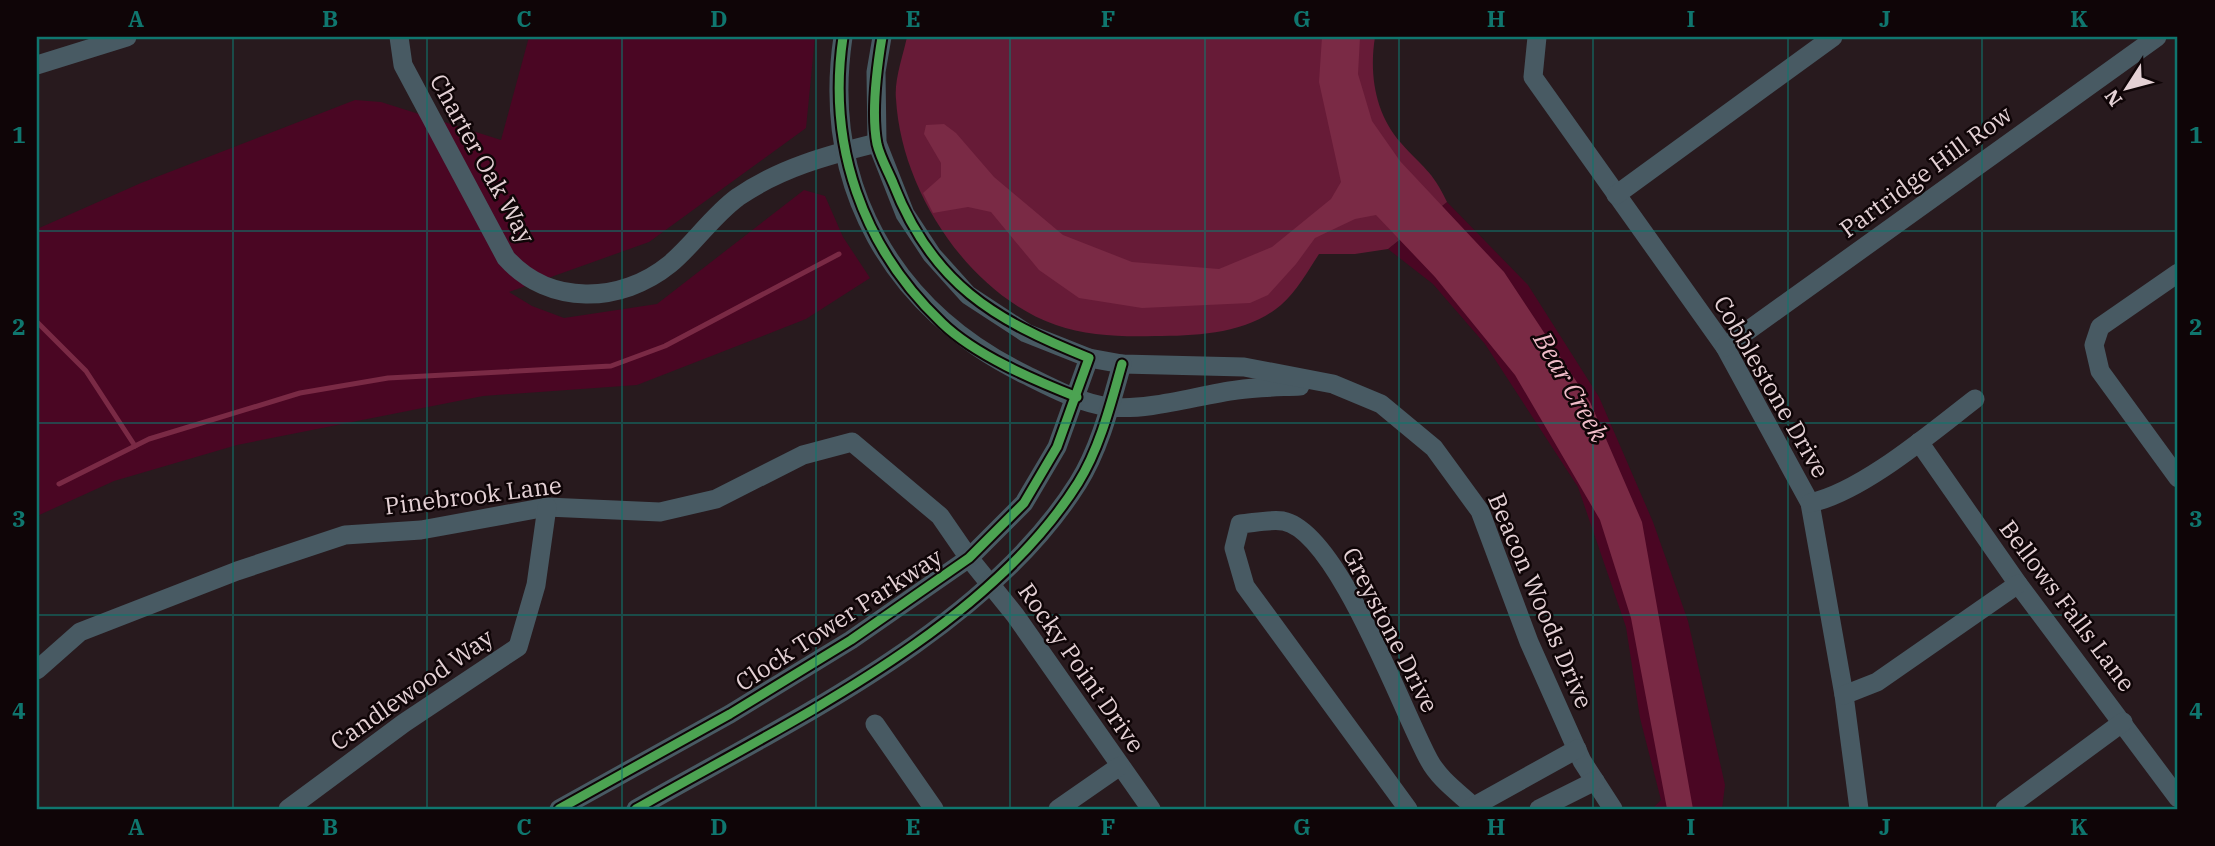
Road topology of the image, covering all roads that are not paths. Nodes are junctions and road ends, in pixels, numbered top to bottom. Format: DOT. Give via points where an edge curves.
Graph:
graph roads {
  1 [pos="127,37"];
  2 [pos="399,37"];
  3 [pos="843,37"];
  4 [pos="882,37"];
  5 [pos="1537,37"];
  6 [pos="1833,37"];
  7 [pos="2157,37"];
  8 [pos="37,65"];
  9 [pos="877,143"];
  10 [pos="843,151"];
  11 [pos="1616,195"];
  12 [pos="2178,273"];
  13 [pos="1725,347"];
  14 [pos="1090,358"];
  15 [pos="1122,364"];
  16 [pos="1333,384"];
  17 [pos="1077,397"];
  18 [pos="1975,399"];
  19 [pos="1110,407"];
  20 [pos="1919,442"];
  21 [pos="2178,478"];
  22 [pos="1810,503"];
  23 [pos="547,507"];
  24 [pos="969,558"];
  25 [pos="991,583"];
  26 [pos="2018,584"];
  27 [pos="37,670"];
  28 [pos="1844,695"];
  29 [pos="2123,722"];
  30 [pos="875,724"];
  31 [pos="1577,749"];
  32 [pos="1121,766"];
  33 [pos="1595,781"];
  34 [pos="2178,798"];
  35 [pos="1471,808"];
  36 [pos="288,809"];
  37 [pos="559,809"];
  38 [pos="636,809"];
  39 [pos="934,809"];
  40 [pos="1058,809"];
  41 [pos="1151,809"];
  42 [pos="1408,809"];
  43 [pos="1539,809"];
  44 [pos="1613,809"];
  45 [pos="1859,809"];
  46 [pos="2005,809"];
  1 -- 8 [label="street"];
  2 -- 10 [label="street, Charter Oak Way" via="403,65 506,258 528,278 570,293 604,294 642,282 670,264 739,197 807,161"];
  3 -- 10 [label="street" via="838,69"];
  4 -- 9 [label="street" via="876,72"];
  5 -- 11 [label="street, Cobblestone Drive" via="1533,77"];
  6 -- 11 [label="street"];
  7 -- 13 [label="street, Partridge Hill Row"];
  9 -- 10 [label="street, Charter Oak Way"];
  9 -- 14 [label="street" via="905,214 932,255 968,295 1026,333"];
  10 -- 17 [label="street" via="870,232 902,279 943,324 1007,366"];
  11 -- 13 [label="street, Cobblestone Drive"];
  12 -- 21 [label="street" via="2101,327 2094,345 2100,371"];
  13 -- 22 [label="street, Cobblestone Drive"];
  14 -- 15 [label="street, Beacon Woods Drive"];
  14 -- 17 [label="street, Clock Tower Parkway"];
  15 -- 16 [label="street, Beacon Woods Drive" via="1244,367"];
  15 -- 19 [label="street"];
  16 -- 19 [label="street, Beacon Woods Drive" via="1238,389"];
  16 -- 31 [label="street, Beacon Woods Drive" via="1381,404 1434,448 1480,511"];
  17 -- 19 [label="street, Beacon Woods Drive"];
  17 -- 24 [label="street, Clock Tower Parkway" via="1058,447 1024,503"];
  18 -- 20 [label="street"];
  19 -- 25 [label="street" via="1080,481 1051,524"];
  20 -- 22 [label="street" via="1832,498"];
  20 -- 26 [label="street, Bellows Falls Lane"];
  22 -- 28 [label="street, Cobblestone Drive"];
  23 -- 24 [label="street, Pinebrook Lane" via="660,512 716,499 803,455 852,442 940,516"];
  23 -- 27 [label="street, Pinebrook Lane" via="421,530 345,536 237,571 80,632"];
  23 -- 36 [label="street, Candlewood Way" via="536,585 518,647 404,723"];
  24 -- 25 [label="street, Rocky Point Drive"];
  24 -- 37 [label="street, Clock Tower Parkway" via="851,640"];
  25 -- 32 [label="street, Rocky Point Drive"];
  25 -- 38 [label="street" via="944,625 886,665"];
  26 -- 28 [label="street" via="1877,682"];
  26 -- 29 [label="street, Bellows Falls Lane"];
  28 -- 45 [label="street, Cobblestone Drive"];
  29 -- 34 [label="street, Bellows Falls Lane"];
  29 -- 46 [label="street"];
  30 -- 39 [label="street"];
  31 -- 33 [label="street, Beacon Woods Drive"];
  31 -- 35 [label="street"];
  32 -- 40 [label="street"];
  32 -- 41 [label="street, Rocky Point Drive"];
  33 -- 43 [label="street"];
  33 -- 44 [label="street, Beacon Woods Drive"];
  35 -- 42 [label="street, Greystone Drive" via="1430,763 1364,622 1335,567 1314,539 1284,521 1240,524 1234,548 1245,586"];
}
